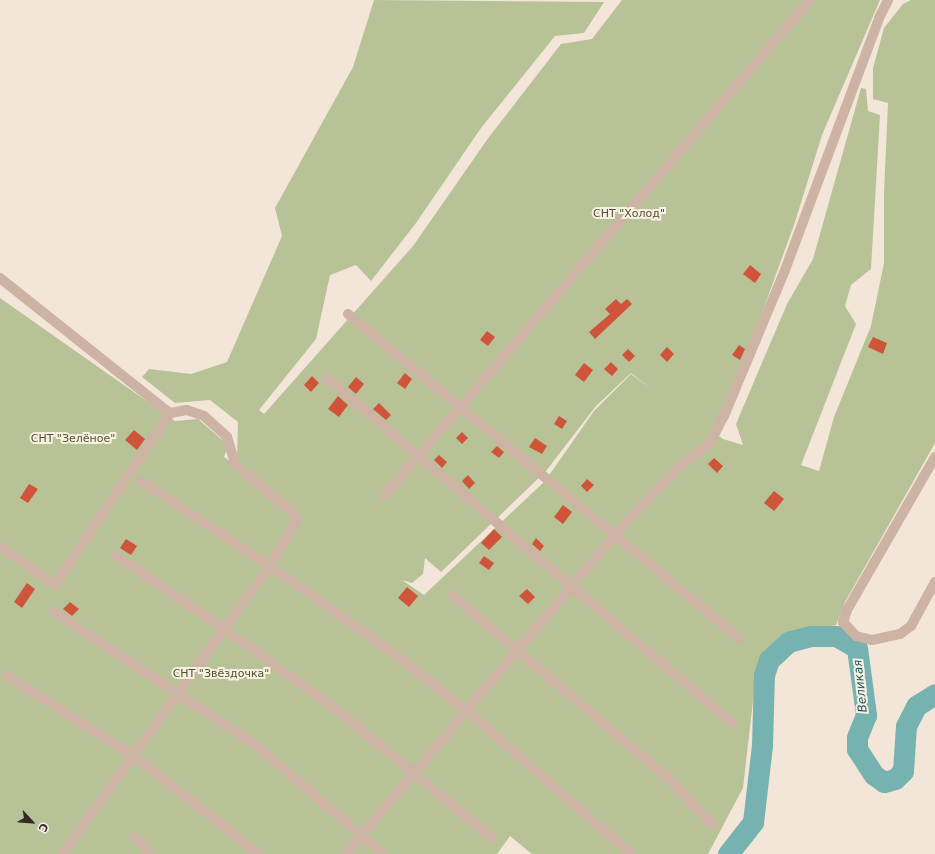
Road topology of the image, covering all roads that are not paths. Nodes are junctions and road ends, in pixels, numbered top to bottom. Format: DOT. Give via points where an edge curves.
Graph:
graph roads {
  1 [pos="810,0"];
  2 [pos="888,0"];
  3 [pos="0,278"];
  4 [pos="348,314"];
  5 [pos="327,378"];
  6 [pos="460,408"];
  7 [pos="170,413"];
  8 [pos="420,454"];
  9 [pos="935,457"];
  10 [pos="141,481"];
  11 [pos="384,496"];
  12 [pos="615,534"];
  13 [pos="0,546"];
  14 [pos="115,555"];
  15 [pos="270,566"];
  16 [pos="935,582"];
  17 [pos="571,586"];
  18 [pos="452,595"];
  19 [pos="54,612"];
  20 [pos="223,628"];
  21 [pos="740,639"];
  22 [pos="518,651"];
  23 [pos="7,676"];
  24 [pos="178,694"];
  25 [pos="466,710"];
  26 [pos="732,723"];
  27 [pos="134,756"];
  28 [pos="414,774"];
  29 [pos="713,825"];
  30 [pos="362,836"];
  31 [pos="136,838"];
  32 [pos="492,838"];
  33 [pos="62,854"];
  34 [pos="150,854"];
  35 [pos="260,854"];
  36 [pos="346,854"];
  37 [pos="383,854"];
  38 [pos="631,854"];
  1 -- 6 [label="street"];
  2 -- 12 [label="street" via="843,112 809,209 724,416 709,445 681,465"];
  3 -- 7 [label="street"];
  4 -- 6 [label="street"];
  5 -- 8 [label="street"];
  6 -- 8 [label="street"];
  6 -- 12 [label="street"];
  7 -- 13 [label="street" via="55,584"];
  7 -- 15 [label="street" via="187,410 204,416 228,437 235,464 296,516 296,521"];
  8 -- 11 [label="street"];
  8 -- 17 [label="street"];
  9 -- 16 [label="street" via="847,610 843,622 856,636 872,640 900,634 911,626"];
  10 -- 15 [label="street"];
  12 -- 17 [label="street"];
  12 -- 21 [label="street"];
  14 -- 20 [label="street"];
  15 -- 20 [label="street"];
  15 -- 25 [label="street" via="396,655"];
  17 -- 22 [label="street"];
  17 -- 26 [label="street"];
  18 -- 22 [label="street"];
  19 -- 24 [label="street"];
  20 -- 24 [label="street"];
  20 -- 28 [label="street" via="343,715"];
  22 -- 25 [label="street"];
  22 -- 29 [label="street" via="668,778"];
  23 -- 27 [label="street"];
  24 -- 27 [label="street"];
  24 -- 30 [label="street" via="257,746"];
  25 -- 28 [label="street"];
  25 -- 38 [label="street"];
  27 -- 33 [label="street"];
  27 -- 35 [label="street"];
  28 -- 30 [label="street"];
  28 -- 32 [label="street"];
  30 -- 36 [label="street"];
  30 -- 37 [label="street"];
  31 -- 34 [label="street"];
}
